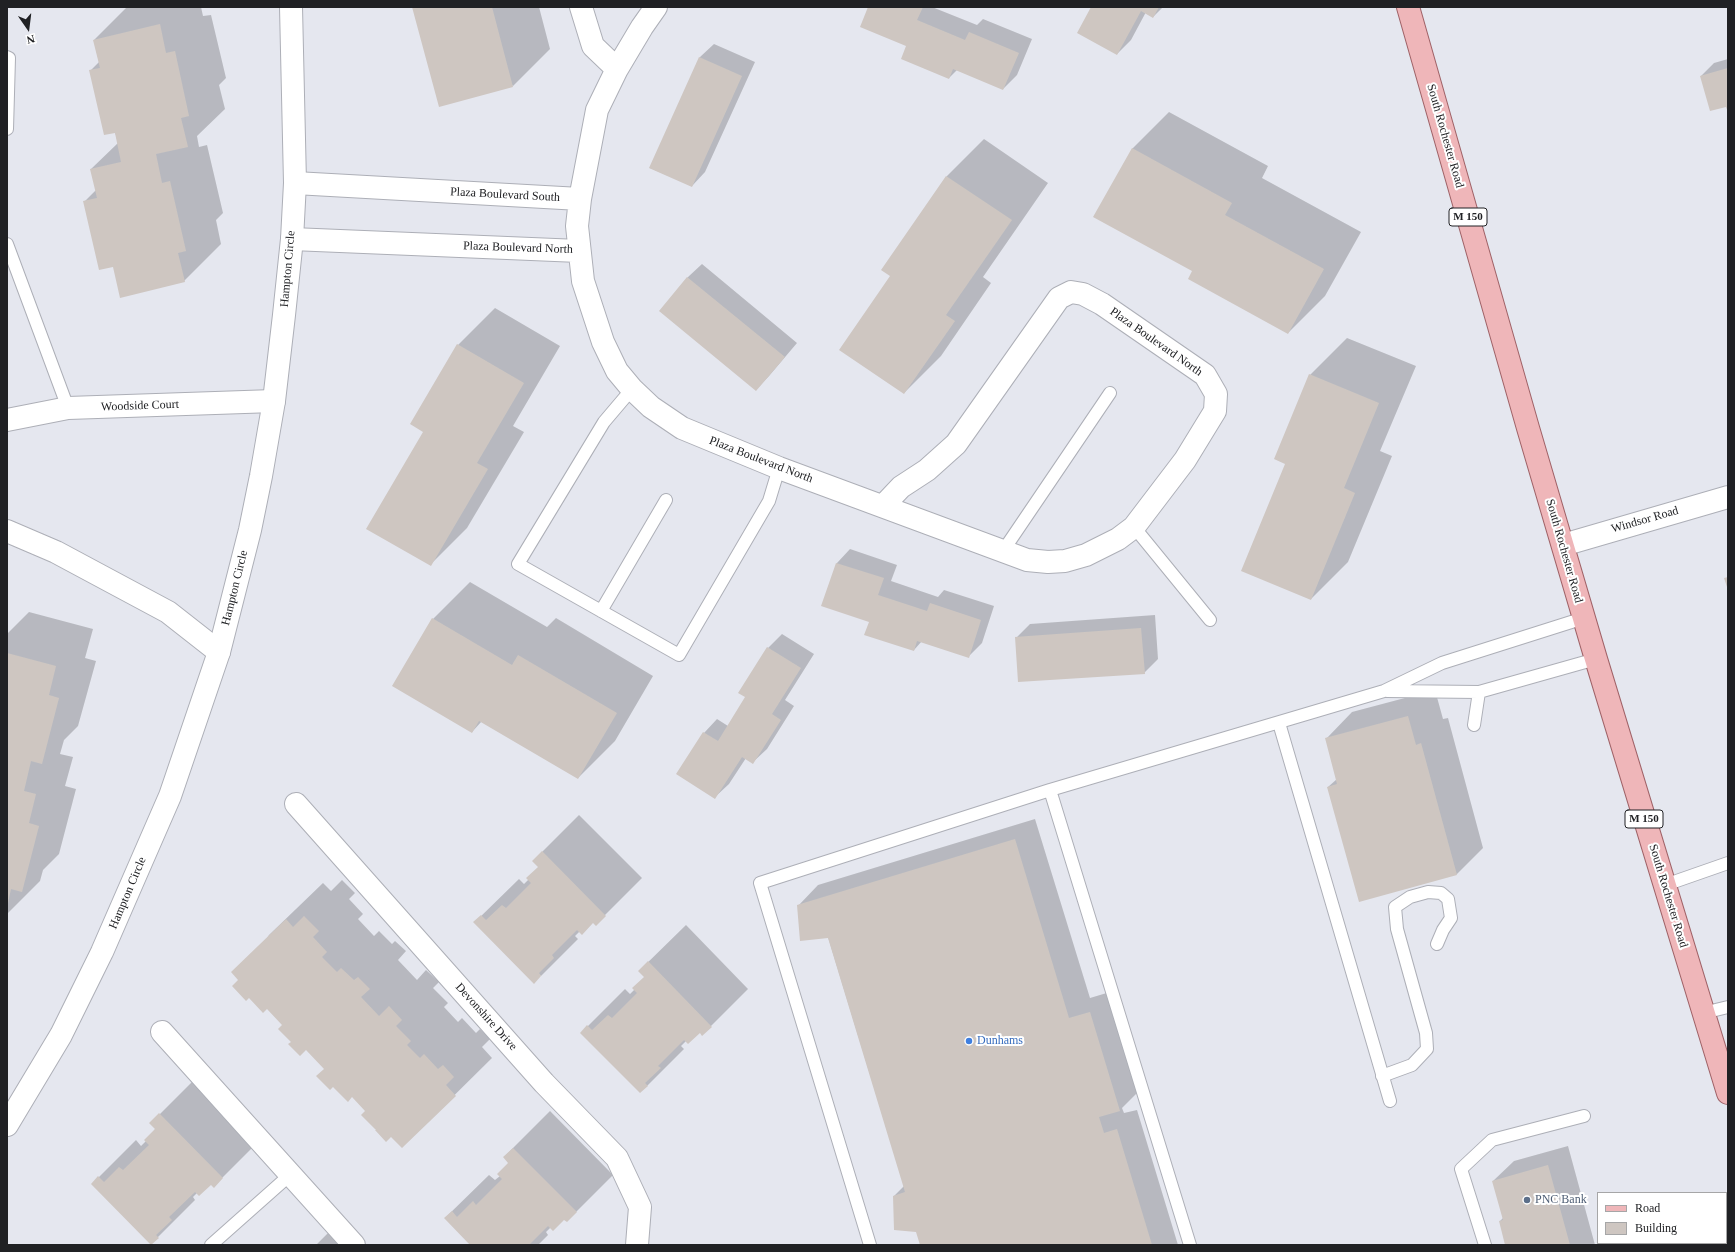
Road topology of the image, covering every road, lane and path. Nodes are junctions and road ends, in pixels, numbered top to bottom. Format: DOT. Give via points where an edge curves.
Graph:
graph roads {
  1 [pos="291,7"];
  2 [pos="581,7"];
  3 [pos="656,7"];
  4 [pos="1408,7"];
  5 [pos="7,57"];
  6 [pos="616,70"];
  7 [pos="7,129"];
  8 [pos="295,183"];
  9 [pos="580,199"];
  10 [pos="292,239"];
  11 [pos="7,244"];
  12 [pos="579,251"];
  13 [pos="632,389"];
  14 [pos="1110,393"];
  15 [pos="274,401"];
  16 [pos="68,408"];
  17 [pos="7,420"];
  18 [pos="779,468"];
  19 [pos="1728,497"];
  20 [pos="666,500"];
  21 [pos="883,506"];
  22 [pos="1134,527"];
  23 [pos="7,531"];
  24 [pos="1562,545"];
  25 [pos="1003,551"];
  26 [pos="601,611"];
  27 [pos="1584,618"];
  28 [pos="1210,620"];
  29 [pos="219,652"];
  30 [pos="1596,659"];
  31 [pos="1384,691"];
  32 [pos="1479,692"];
  33 [pos="1279,723"];
  34 [pos="1474,725"];
  35 [pos="1050,790"];
  36 [pos="296,804"];
  37 [pos="1728,863"];
  38 [pos="1665,885"];
  39 [pos="1436,944"];
  40 [pos="1728,1007"];
  41 [pos="1703,1013"];
  42 [pos="162,1032"];
  43 [pos="1382,1076"];
  44 [pos="1728,1093"];
  45 [pos="1390,1101"];
  46 [pos="1584,1116"];
  47 [pos="7,1125"];
  48 [pos="290,1174"];
  49 [pos="211,1245"];
  50 [pos="354,1245"];
  51 [pos="637,1245"];
  52 [pos="870,1245"];
  53 [pos="1190,1245"];
  54 [pos="1485,1245"];
  1 -- 8 [label="street, Hampton Circle"];
  2 -- 6 [label="street" via="593,46"];
  3 -- 6 [label="street"];
  4 -- 24 [label="main road, South Rochester Road / M 150"];
  5 -- 7 [label="lane"];
  6 -- 9 [label="street" via="597,110"];
  8 -- 9 [label="street, Plaza Boulevard South"];
  8 -- 10 [label="street, Hampton Circle"];
  9 -- 12 [label="street" via="577,226"];
  10 -- 12 [label="street, Plaza Boulevard North"];
  10 -- 15 [label="street, Hampton Circle"];
  11 -- 16 [label="lane"];
  12 -- 13 [label="street, Plaza Boulevard North" via="583,281 603,342 617,371"];
  13 -- 18 [label="street, Plaza Boulevard North" via="651,407 682,428"];
  13 -- 26 [label="lane" via="604,422 518,564"];
  14 -- 25 [label="lane"];
  15 -- 16 [label="street, Woodside Court"];
  15 -- 29 [label="street, Hampton Circle" via="250,530"];
  16 -- 17 [label="street, Woodside Court"];
  18 -- 21 [label="street, Plaza Boulevard North"];
  18 -- 26 [label="lane" via="769,501 679,655"];
  19 -- 24 [label="street, Windsor Road"];
  20 -- 26 [label="lane"];
  21 -- 22 [label="street, Plaza Boulevard North" via="901,488 927,470 956,444 1059,298 1071,292 1083,294 1102,304 1205,375 1216,394 1215,411 1185,460"];
  21 -- 25 [label="street, Plaza Boulevard North"];
  22 -- 25 [label="street, Plaza Boulevard North" via="1106,546 1086,555 1065,560 1027,560"];
  22 -- 28 [label="lane"];
  23 -- 29 [label="street" via="56,552 168,612"];
  24 -- 27 [label="main road, South Rochester Road / M 150"];
  27 -- 30 [label="main road, South Rochester Road / M 150"];
  27 -- 31 [label="lane" via="1442,663"];
  29 -- 47 [label="street, Hampton Circle" via="170,796 102,952 61,1035"];
  30 -- 32 [label="lane"];
  30 -- 38 [label="main road, South Rochester Road / M 150"];
  31 -- 32 [label="lane"];
  31 -- 33 [label="lane"];
  32 -- 34 [label="lane"];
  33 -- 35 [label="lane"];
  33 -- 43 [label="lane"];
  35 -- 52 [label="lane" via="760,883"];
  35 -- 53 [label="lane"];
  36 -- 51 [label="street, Devonshire Drive" via="544,1083 617,1158 640,1208"];
  37 -- 38 [label="lane"];
  38 -- 41 [label="main road, South Rochester Road / M 150"];
  39 -- 43 [label="lane" via="1451,918 1448,899 1441,893 1428,892 1410,897 1395,907 1397,929 1426,1033 1427,1049 1412,1066"];
  40 -- 41 [label="lane"];
  41 -- 44 [label="main road, South Rochester Road / M 150"];
  42 -- 48 [label="street"];
  43 -- 45 [label="lane"];
  46 -- 54 [label="lane" via="1492,1140 1461,1169"];
  48 -- 49 [label="lane"];
  48 -- 50 [label="street"];
}
